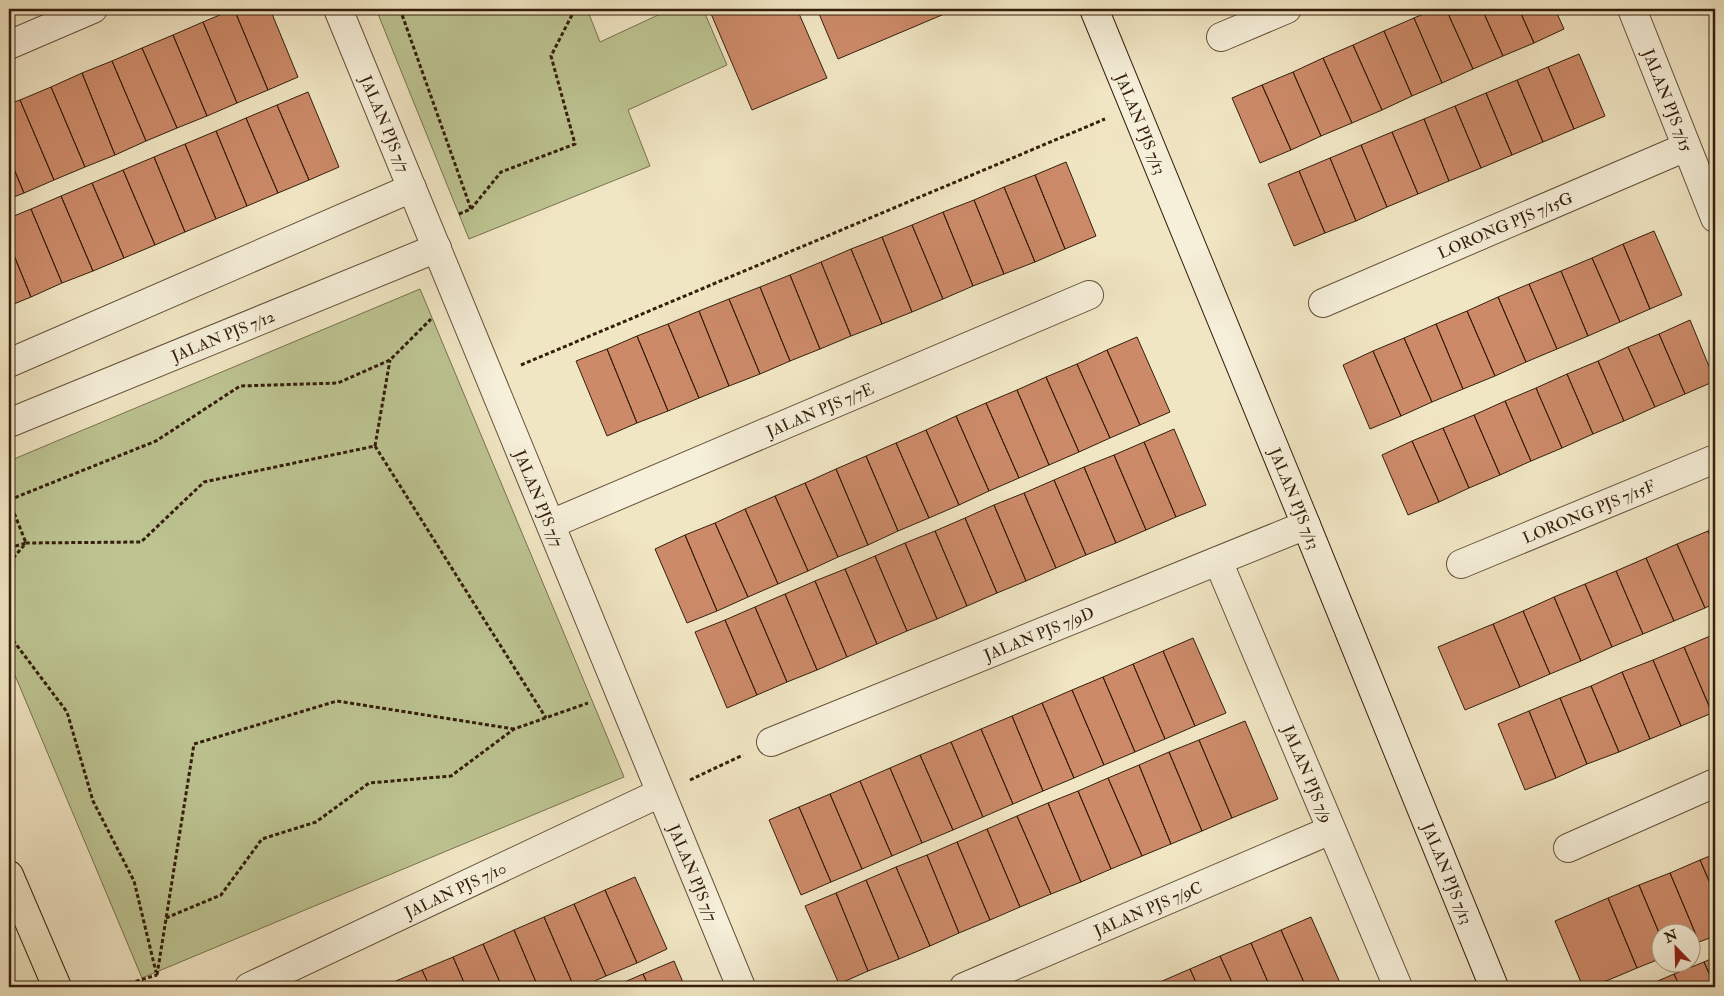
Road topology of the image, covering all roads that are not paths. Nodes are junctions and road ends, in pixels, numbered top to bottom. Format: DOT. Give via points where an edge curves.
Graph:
graph roads {
  1 [pos="94,9"];
  2 [pos="338,9"];
  3 [pos="1094,9"];
  4 [pos="1287,9"];
  5 [pos="1632,9"];
  6 [pos="1221,37"];
  7 [pos="9,45"];
  8 [pos="1686,147"];
  9 [pos="412,188"];
  10 [pos="1715,218"];
  11 [pos="433,238"];
  12 [pos="1089,295"];
  13 [pos="1323,303"];
  14 [pos="9,363"];
  15 [pos="9,423"];
  16 [pos="1715,459"];
  17 [pos="551,524"];
  18 [pos="1306,525"];
  19 [pos="1218,561"];
  20 [pos="1460,564"];
  21 [pos="771,742"];
  22 [pos="1715,783"];
  23 [pos="660,793"];
  24 [pos="1332,830"];
  25 [pos="1568,848"];
  26 [pos="9,875"];
  27 [pos="57,987"];
  28 [pos="249,987"];
  29 [pos="741,987"];
  30 [pos="964,987"];
  31 [pos="1398,987"];
  32 [pos="1494,987"];
  1 -- 7 [label="street"];
  2 -- 9 [label="street, JALAN PJS 7/7"];
  3 -- 18 [label="street, JALAN PJS 7/13"];
  4 -- 6 [label="street"];
  5 -- 8 [label="street, JALAN PJS 7/15"];
  8 -- 10 [label="street, JALAN PJS 7/15"];
  8 -- 13 [label="street, LORONG PJS 7/15G"];
  9 -- 11 [label="street, JALAN PJS 7/7"];
  9 -- 14 [label="street"];
  11 -- 15 [label="street, JALAN PJS 7/12"];
  11 -- 17 [label="street, JALAN PJS 7/7"];
  12 -- 17 [label="street, JALAN PJS 7/7E"];
  16 -- 20 [label="street, LORONG PJS 7/15F"];
  17 -- 23 [label="street, JALAN PJS 7/7"];
  18 -- 19 [label="street, JALAN PJS 7/9D"];
  18 -- 32 [label="street, JALAN PJS 7/13"];
  19 -- 21 [label="street, JALAN PJS 7/9D"];
  19 -- 24 [label="street, JALAN PJS 7/9"];
  22 -- 25 [label="street"];
  23 -- 28 [label="street, JALAN PJS 7/10"];
  23 -- 29 [label="street, JALAN PJS 7/7"];
  24 -- 30 [label="street, JALAN PJS 7/9C"];
  24 -- 31 [label="street, JALAN PJS 7/9"];
  26 -- 27 [label="highway"];
}
